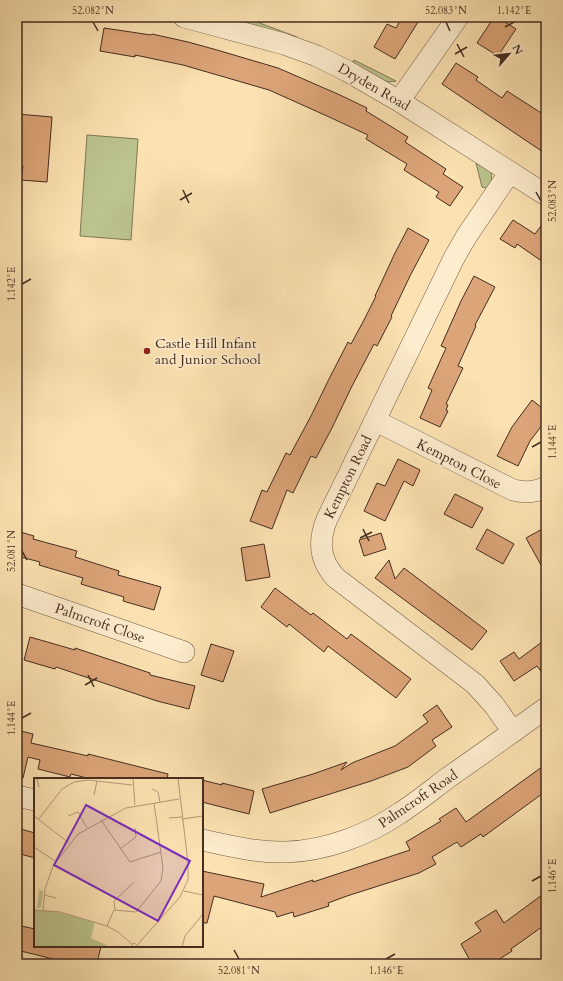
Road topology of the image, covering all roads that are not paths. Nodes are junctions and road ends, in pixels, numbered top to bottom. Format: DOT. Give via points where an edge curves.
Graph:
graph roads {
  1 [pos="184,17"];
  2 [pos="458,17"];
  3 [pos="216,21"];
  4 [pos="399,101"];
  5 [pos="510,172"];
  6 [pos="546,195"];
  7 [pos="376,421"];
  8 [pos="546,487"];
  9 [pos="17,594"];
  10 [pos="184,652"];
  11 [pos="546,708"];
  12 [pos="513,732"];
  13 [pos="17,796"];
  14 [pos="34,800"];
  15 [pos="203,840"];
  1 -- 3 [label="street, Dryden Road"];
  2 -- 4 [label="street"];
  3 -- 4 [label="street, Dryden Road" via="317,56"];
  4 -- 5 [label="street, Dryden Road"];
  5 -- 6 [label="street, Dryden Road"];
  5 -- 7 [label="street, Kempton Road" via="454,258"];
  7 -- 8 [label="street, Kempton Close" via="505,487 528,493"];
  7 -- 12 [label="street, Kempton Road" via="323,528 321,545 327,567 342,584 475,684"];
  9 -- 10 [label="street, Palmcroft Close"];
  11 -- 12 [label="street, Palmcroft Road"];
  12 -- 15 [label="street, Palmcroft Road" via="400,814 352,838 318,848 286,852 237,848"];
  13 -- 14 [label="street"];
}
